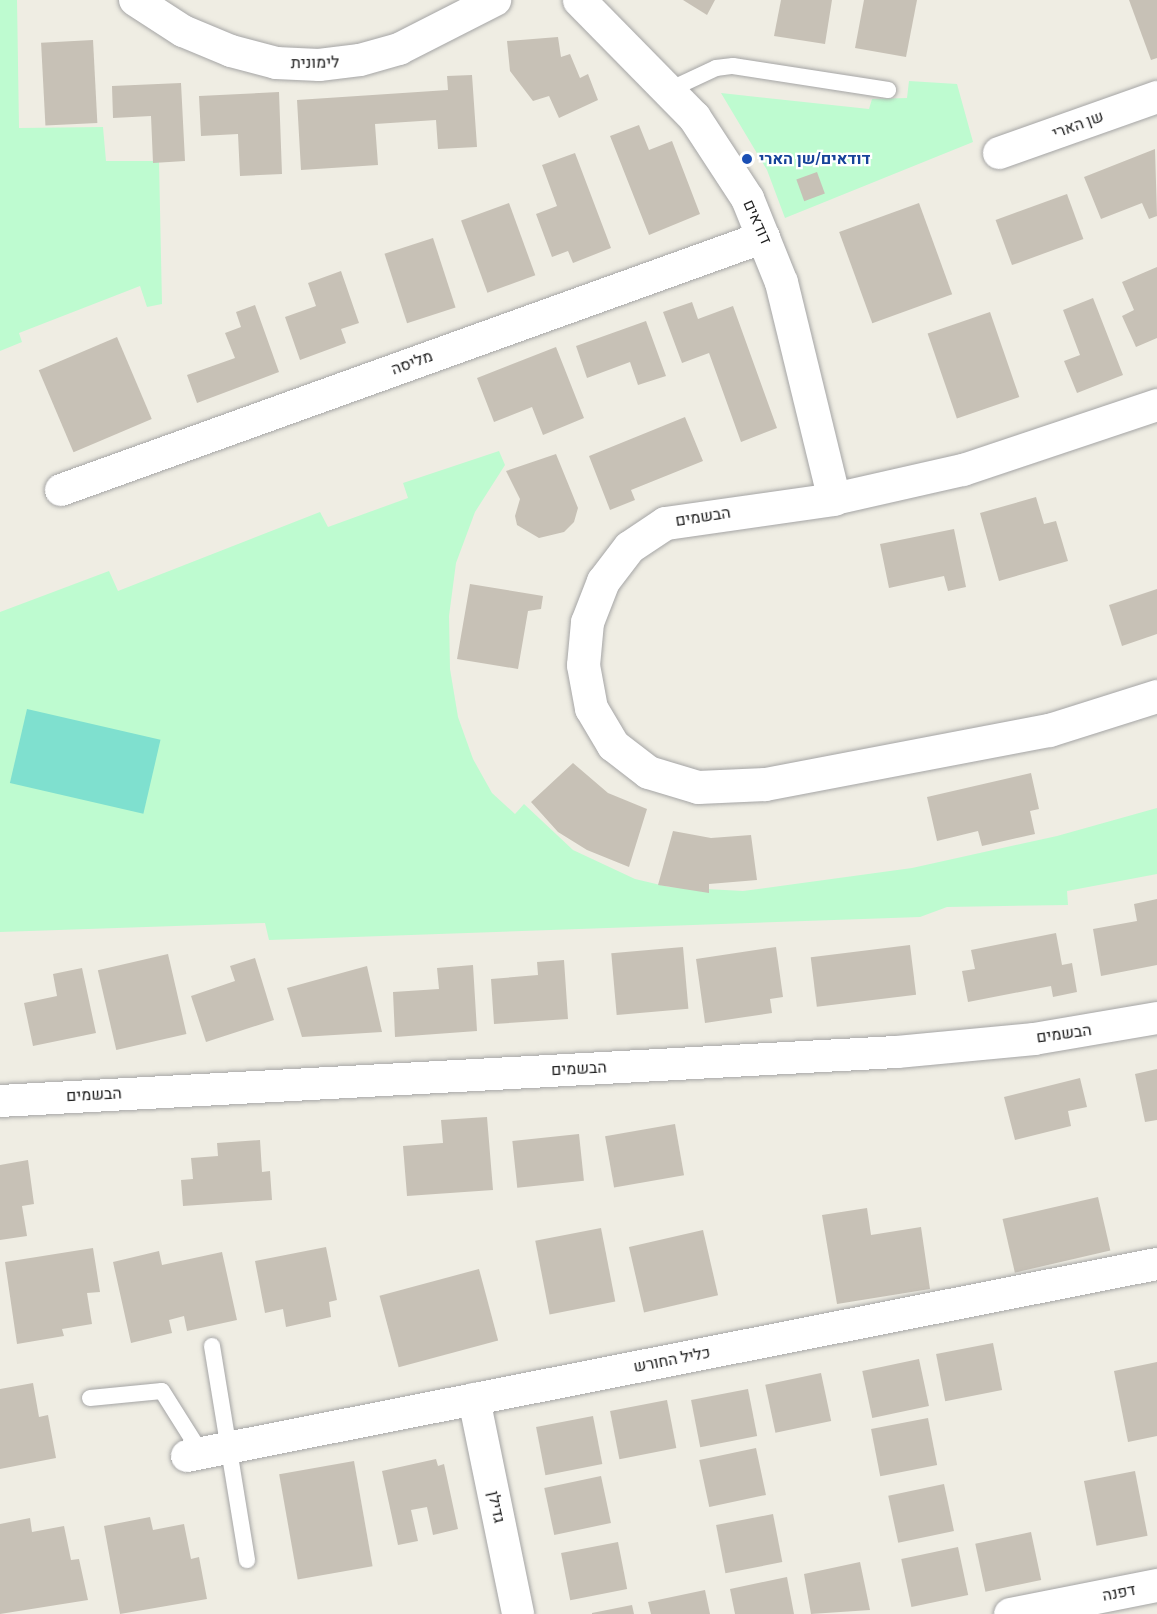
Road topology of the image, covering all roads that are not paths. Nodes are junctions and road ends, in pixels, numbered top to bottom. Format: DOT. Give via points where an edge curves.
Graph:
graph roads {
  1 [pos="135,0"];
  2 [pos="495,0"];
  3 [pos="579,0"];
  4 [pos="669,90"];
  5 [pos="888,90"];
  6 [pos="1157,98"];
  7 [pos="999,153"];
  8 [pos="764,237"];
  9 [pos="1157,405"];
  10 [pos="61,490"];
  11 [pos="834,499"];
  12 [pos="1157,696"];
  13 [pos="1157,1018"];
  14 [pos="0,1101"];
  15 [pos="1157,1264"];
  16 [pos="212,1346"];
  17 [pos="90,1398"];
  18 [pos="474,1399"];
  19 [pos="206,1452"];
  20 [pos="247,1560"];
  21 [pos="1157,1585"];
  22 [pos="1079,1607"];
  23 [pos="518,1614"];
  24 [pos="1010,1614"];
  1 -- 2 [label="street, לימונית" via="183,31 231,51 276,63 319,65 360,60 399,49"];
  3 -- 4 [label="street, דודאים"];
  4 -- 5 [label="lane" via="716,68 733,66"];
  4 -- 8 [label="street, דודאים" via="723,157"];
  6 -- 7 [label="street, שן הארי"];
  8 -- 10 [label="street, מליסה"];
  8 -- 11 [label="street, דודאים" via="784,293"];
  9 -- 11 [label="street, הבשמים" via="973,467"];
  11 -- 12 [label="street, הבשמים" via="665,523 629,546 603,581 587,622 583,665 591,708 613,745 648,772 698,786 765,784 1049,730"];
  13 -- 14 [label="street, הבשמים" via="1034,1039 897,1052"];
  15 -- 18 [label="street, כליל החורש"];
  16 -- 19 [label="lane"];
  17 -- 19 [label="lane" via="162,1391"];
  18 -- 19 [label="street, כליל החורש"];
  18 -- 23 [label="street, גדילן"];
  19 -- 20 [label="lane"];
  21 -- 22 [label="street, דפנה"];
  22 -- 24 [label="street, דפנה"];
}
